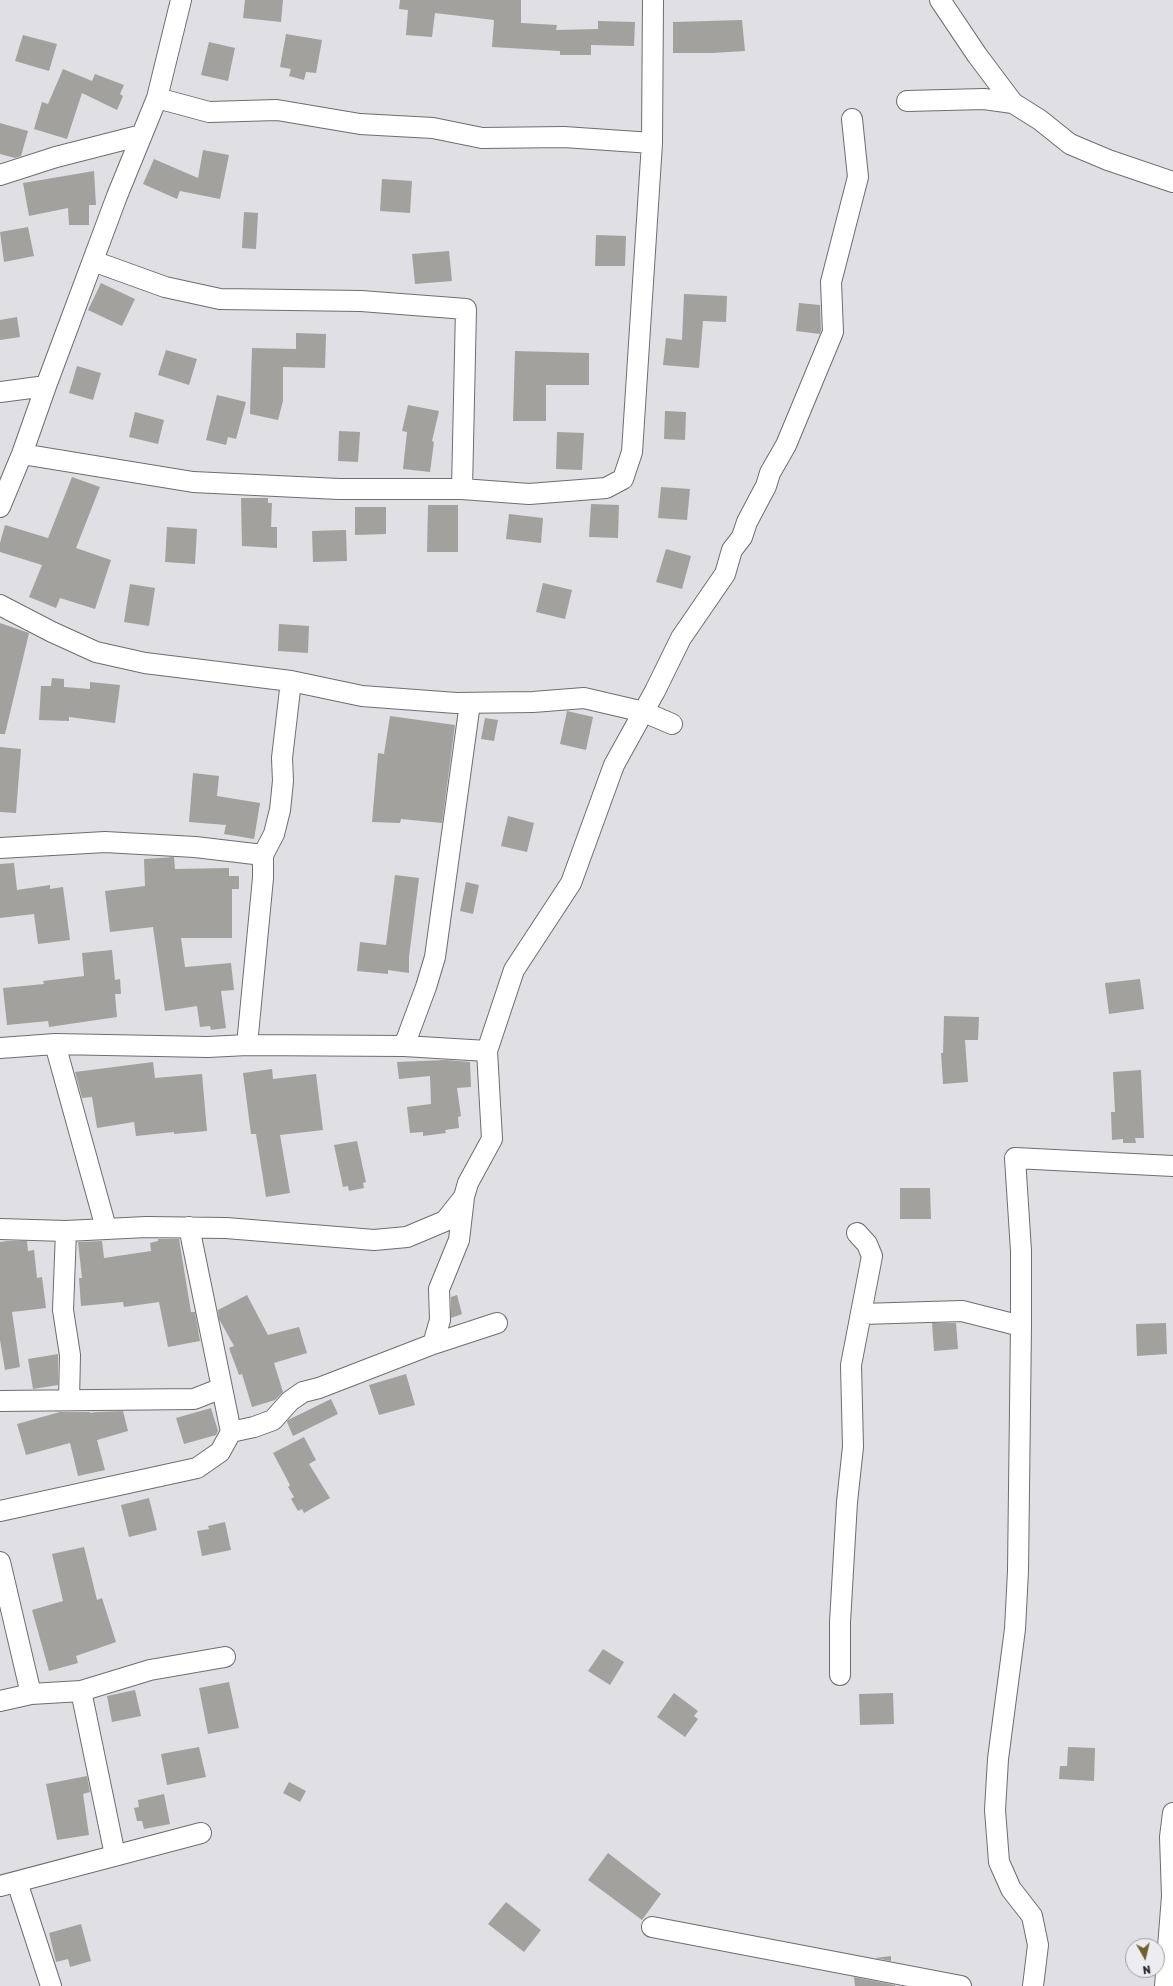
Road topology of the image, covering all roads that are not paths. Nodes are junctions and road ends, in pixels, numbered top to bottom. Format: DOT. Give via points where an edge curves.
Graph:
graph roads {
  1 [pos="181,0"];
  2 [pos="653,0"];
  3 [pos="940,0"];
  4 [pos="157,98"];
  5 [pos="907,101"];
  6 [pos="1013,103"];
  7 [pos="852,119"];
  8 [pos="142,135"];
  9 [pos="652,143"];
  10 [pos="0,175"];
  11 [pos="1173,182"];
  12 [pos="92,261"];
  13 [pos="46,386"];
  14 [pos="0,392"];
  15 [pos="22,454"];
  16 [pos="462,489"];
  17 [pos="0,507"];
  18 [pos="0,605"];
  19 [pos="291,681"];
  20 [pos="470,703"];
  21 [pos="644,712"];
  22 [pos="672,724"];
  23 [pos="0,848"];
  24 [pos="263,855"];
  25 [pos="55,1044"];
  26 [pos="247,1045"];
  27 [pos="404,1046"];
  28 [pos="0,1048"];
  29 [pos="487,1051"];
  30 [pos="1173,1166"];
  31 [pos="464,1197"];
  32 [pos="189,1227"];
  33 [pos="106,1228"];
  34 [pos="0,1229"];
  35 [pos="66,1231"];
  36 [pos="857,1233"];
  37 [pos="861,1314"];
  38 [pos="497,1323"];
  39 [pos="1021,1326"];
  40 [pos="433,1344"];
  41 [pos="222,1388"];
  42 [pos="69,1400"];
  43 [pos="0,1401"];
  44 [pos="231,1432"];
  45 [pos="0,1511"];
  46 [pos="0,1562"];
  47 [pos="225,1657"];
  48 [pos="840,1675"];
  49 [pos="81,1691"];
  50 [pos="31,1694"];
  51 [pos="0,1701"];
  52 [pos="1173,1813"];
  53 [pos="201,1832"];
  54 [pos="115,1855"];
  55 [pos="9,1884"];
  56 [pos="1172,1896"];
  57 [pos="652,1927"];
  58 [pos="51,1986"];
  59 [pos="961,1986"];
  60 [pos="1033,1986"];
  61 [pos="1165,1986"];
  1 -- 4 [label="street"];
  2 -- 9 [label="street"];
  3 -- 6 [label="street"];
  4 -- 8 [label="street"];
  4 -- 9 [label="street" via="210,112 277,110 360,124 433,128 482,138 564,137"];
  5 -- 6 [label="street" via="984,99"];
  6 -- 11 [label="street" via="1070,144"];
  7 -- 21 [label="street" via="858,178 831,282 833,332 786,445 770,473 742,537 732,550 725,574 681,638"];
  8 -- 10 [label="street" via="56,157"];
  8 -- 12 [label="street"];
  9 -- 16 [label="street" via="632,452 623,479 606,488 529,494"];
  12 -- 13 [label="street"];
  12 -- 16 [label="street" via="166,287 220,299 361,302 466,309"];
  13 -- 14 [label="street"];
  13 -- 15 [label="street"];
  15 -- 16 [label="street" via="193,482 339,489"];
  15 -- 17 [label="street"];
  18 -- 19 [label="street" via="96,652 145,663"];
  19 -- 20 [label="street" via="362,696"];
  19 -- 24 [label="street" via="282,758 280,810 274,834"];
  20 -- 21 [label="street" via="584,698"];
  20 -- 27 [label="street" via="435,957"];
  21 -- 22 [label="street"];
  21 -- 29 [label="street" via="614,765 571,883 514,970"];
  23 -- 24 [label="street" via="105,842 195,847"];
  24 -- 26 [label="street"];
  25 -- 26 [label="street" via="208,1047"];
  25 -- 28 [label="street"];
  25 -- 33 [label="street"];
  26 -- 27 [label="street"];
  27 -- 29 [label="street"];
  29 -- 31 [label="street" via="492,1139 468,1183"];
  30 -- 39 [label="street" via="1015,1158 1021,1251"];
  31 -- 32 [label="street" via="445,1221 407,1237 374,1240"];
  31 -- 40 [label="street" via="459,1240 439,1289 440,1320"];
  32 -- 33 [label="street"];
  32 -- 41 [label="street"];
  33 -- 35 [label="street"];
  34 -- 35 [label="street"];
  35 -- 42 [label="street" via="63,1310 70,1355"];
  36 -- 37 [label="street" via="867,1244 872,1256"];
  37 -- 39 [label="street" via="962,1311"];
  37 -- 48 [label="street" via="851,1365 853,1447 846,1510"];
  38 -- 40 [label="street"];
  39 -- 60 [label="street" via="1020,1480 1015,1622 998,1759 995,1810 999,1862 1011,1889 1032,1916 1038,1945"];
  40 -- 44 [label="street" via="303,1392 290,1401 274,1420"];
  41 -- 42 [label="street" via="194,1399"];
  41 -- 44 [label="street"];
  42 -- 43 [label="street"];
  44 -- 45 [label="street" via="220,1452 197,1468"];
  46 -- 50 [label="street"];
  47 -- 49 [label="street" via="150,1670"];
  49 -- 50 [label="street"];
  49 -- 54 [label="street"];
  50 -- 51 [label="street"];
  52 -- 56 [label="street" via="1170,1837"];
  53 -- 54 [label="street"];
  54 -- 55 [label="street"];
  55 -- 58 [label="street"];
  56 -- 61 [label="street"];
  57 -- 59 [label="street"];
}
